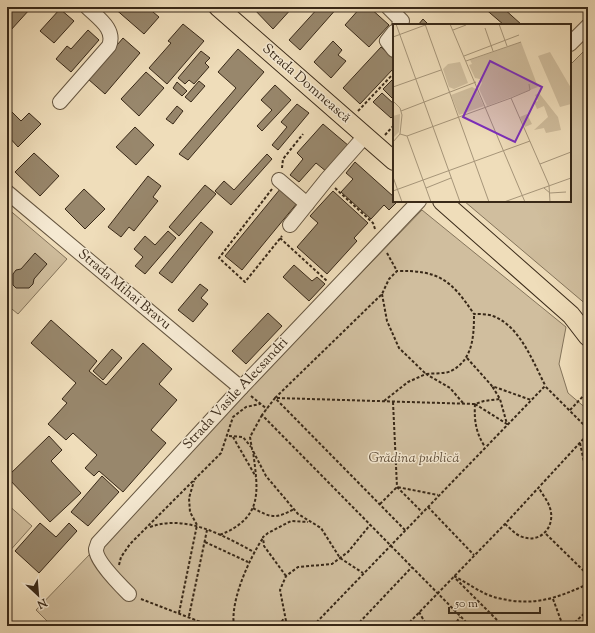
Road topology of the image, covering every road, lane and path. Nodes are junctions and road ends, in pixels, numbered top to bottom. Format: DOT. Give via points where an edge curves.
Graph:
graph roads {
  1 [pos="87,7"];
  2 [pos="218,7"];
  3 [pos="388,7"];
  4 [pos="400,24"];
  5 [pos="588,26"];
  6 [pos="393,33"];
  7 [pos="571,43"];
  8 [pos="393,49"];
  9 [pos="393,74"];
  10 [pos="60,102"];
  11 [pos="349,122"];
  12 [pos="303,134"];
  13 [pos="365,136"];
  14 [pos="393,160"];
  15 [pos="279,180"];
  16 [pos="7,192"];
  17 [pos="345,199"];
  18 [pos="418,202"];
  19 [pos="443,202"];
  20 [pos="307,204"];
  21 [pos="372,223"];
  22 [pos="290,225"];
  23 [pos="280,238"];
  24 [pos="381,240"];
  25 [pos="397,271"];
  26 [pos="335,288"];
  27 [pos="382,294"];
  28 [pos="474,314"];
  29 [pos="571,315"];
  30 [pos="588,325"];
  31 [pos="588,337"];
  32 [pos="467,358"];
  33 [pos="426,374"];
  34 [pos="492,386"];
  35 [pos="545,386"];
  36 [pos="241,388"];
  37 [pos="588,391"];
  38 [pos="275,398"];
  39 [pos="500,400"];
  40 [pos="531,400"];
  41 [pos="383,401"];
  42 [pos="393,402"];
  43 [pos="463,403"];
  44 [pos="260,404"];
  45 [pos="475,404"];
  46 [pos="267,409"];
  47 [pos="570,410"];
  48 [pos="262,415"];
  49 [pos="507,424"];
  50 [pos="588,429"];
  51 [pos="588,434"];
  52 [pos="228,436"];
  53 [pos="233,437"];
  54 [pos="580,443"];
  55 [pos="485,447"];
  56 [pos="252,449"];
  57 [pos="257,478"];
  58 [pos="194,479"];
  59 [pos="588,481"];
  60 [pos="397,487"];
  61 [pos="539,488"];
  62 [pos="438,495"];
  63 [pos="380,504"];
  64 [pos="428,507"];
  65 [pos="253,508"];
  66 [pos="294,509"];
  67 [pos="422,512"];
  68 [pos="309,522"];
  69 [pos="505,524"];
  70 [pos="197,525"];
  71 [pos="370,525"];
  72 [pos="148,527"];
  73 [pos="207,530"];
  74 [pos="405,530"];
  75 [pos="545,534"];
  76 [pos="220,535"];
  77 [pos="263,537"];
  78 [pos="205,542"];
  79 [pos="390,545"];
  80 [pos="254,552"];
  81 [pos="474,554"];
  82 [pos="340,558"];
  83 [pos="248,562"];
  84 [pos="412,567"];
  85 [pos="363,573"];
  86 [pos="588,575"];
  87 [pos="286,576"];
  88 [pos="454,576"];
  89 [pos="116,581"];
  90 [pos="588,584"];
  91 [pos="437,593"];
  92 [pos="129,594"];
  93 [pos="553,599"];
  94 [pos="588,610"];
  95 [pos="419,612"];
  96 [pos="179,613"];
  97 [pos="189,616"];
  98 [pos="460,616"];
  99 [pos="284,618"];
  100 [pos="211,626"];
  101 [pos="234,626"];
  102 [pos="279,626"];
  103 [pos="287,626"];
  104 [pos="313,626"];
  105 [pos="356,626"];
  106 [pos="406,626"];
  107 [pos="427,626"];
  108 [pos="454,626"];
  109 [pos="470,626"];
  110 [pos="503,626"];
  111 [pos="563,626"];
  112 [pos="571,626"];
  1 -- 10 [label="street" via="108,28 112,40"];
  2 -- 11 [label="main road, Strada Domnească"];
  3 -- 4 [label="street" via="402,21"];
  5 -- 7 [label="street"];
  6 -- 8 [label="street" via="387,41"];
  9 -- 11 [label="path"];
  11 -- 13 [label="main road, Strada Domnească"];
  12 -- 15 [label="path" via="283,159"];
  13 -- 14 [label="main road, Strada Domnească"];
  13 -- 20 [label="street"];
  15 -- 20 [label="street"];
  15 -- 23 [label="path" via="219,258 245,282"];
  16 -- 36 [label="street, Strada Mihai Bravu"];
  17 -- 21 [label="path"];
  18 -- 24 [label="street, Strada Vasile Alecsandri"];
  19 -- 29 [label="main road"];
  20 -- 22 [label="street"];
  22 -- 23 [label="path"];
  23 -- 26 [label="path"];
  24 -- 25 [label="path"];
  24 -- 26 [label="street, Strada Vasile Alecsandri"];
  25 -- 27 [label="path" via="389,279"];
  25 -- 28 [label="path" via="436,275 458,291"];
  26 -- 36 [label="street, Strada Vasile Alecsandri"];
  27 -- 33 [label="path" via="387,321 399,348"];
  27 -- 38 [label="path"];
  28 -- 32 [label="path" via="474,336"];
  28 -- 35 [label="path" via="493,316 511,328 524,346"];
  29 -- 30 [label="main road"];
  29 -- 31 [label="main road"];
  32 -- 33 [label="path" via="450,371"];
  32 -- 34 [label="path"];
  33 -- 41 [label="path" via="408,382"];
  33 -- 43 [label="path" via="450,388"];
  34 -- 39 [label="path"];
  34 -- 40 [label="path"];
  35 -- 40 [label="path"];
  35 -- 47 [label="path"];
  36 -- 44 [label="path"];
  36 -- 89 [label="street, Strada Vasile Alecsandri" via="98,543 97,555"];
  37 -- 47 [label="path"];
  38 -- 41 [label="path"];
  38 -- 46 [label="path"];
  38 -- 63 [label="path"];
  39 -- 45 [label="path"];
  39 -- 49 [label="path"];
  40 -- 49 [label="path"];
  41 -- 42 [label="path"];
  42 -- 43 [label="path"];
  42 -- 60 [label="path"];
  43 -- 45 [label="path"];
  44 -- 46 [label="path"];
  44 -- 52 [label="path" via="246,407 233,417"];
  45 -- 49 [label="path"];
  45 -- 55 [label="path" via="474,420 479,438"];
  46 -- 48 [label="path"];
  47 -- 50 [label="path"];
  48 -- 56 [label="path" via="250,437"];
  48 -- 71 [label="path"];
  49 -- 55 [label="path"];
  51 -- 54 [label="path"];
  52 -- 53 [label="path"];
  52 -- 58 [label="path" via="221,453"];
  53 -- 56 [label="path" via="243,437"];
  53 -- 57 [label="path"];
  54 -- 59 [label="path"];
  54 -- 61 [label="path"];
  55 -- 62 [label="path"];
  56 -- 57 [label="path"];
  56 -- 66 [label="path" via="266,476"];
  57 -- 65 [label="path"];
  58 -- 70 [label="path" via="189,498 190,512"];
  58 -- 72 [label="path"];
  60 -- 62 [label="path"];
  60 -- 63 [label="path"];
  60 -- 67 [label="path"];
  61 -- 69 [label="path"];
  61 -- 75 [label="path" via="550,507 552,522"];
  62 -- 64 [label="path"];
  63 -- 74 [label="path"];
  64 -- 67 [label="path"];
  64 -- 81 [label="path"];
  65 -- 66 [label="path" via="272,517"];
  65 -- 76 [label="path" via="234,529"];
  66 -- 68 [label="path"];
  67 -- 74 [label="path"];
  68 -- 77 [label="path" via="291,521"];
  68 -- 82 [label="path" via="321,528"];
  69 -- 75 [label="path" via="520,536 533,539"];
  69 -- 81 [label="path"];
  70 -- 72 [label="path" via="164,522"];
  70 -- 73 [label="path"];
  70 -- 96 [label="path"];
  71 -- 79 [label="path"];
  71 -- 82 [label="path"];
  72 -- 89 [label="path" via="130,544 121,557"];
  73 -- 76 [label="path"];
  73 -- 78 [label="path"];
  74 -- 79 [label="path"];
  75 -- 86 [label="path"];
  76 -- 80 [label="path"];
  77 -- 80 [label="path"];
  77 -- 87 [label="path" via="264,546"];
  78 -- 83 [label="path"];
  78 -- 97 [label="path"];
  79 -- 84 [label="path"];
  79 -- 85 [label="path"];
  80 -- 83 [label="path"];
  81 -- 88 [label="path"];
  82 -- 85 [label="path"];
  82 -- 87 [label="path" via="332,564 298,567"];
  83 -- 101 [label="path" via="239,590"];
  84 -- 91 [label="path"];
  84 -- 105 [label="path"];
  85 -- 104 [label="path"];
  87 -- 99 [label="path" via="280,590"];
  88 -- 91 [label="path"];
  88 -- 93 [label="path" via="497,598 528,602"];
  88 -- 110 [label="path"];
  89 -- 92 [label="street, Strada Vasile Alecsandri"];
  90 -- 93 [label="path"];
  91 -- 95 [label="path"];
  91 -- 98 [label="path"];
  92 -- 96 [label="path"];
  93 -- 111 [label="path"];
  94 -- 112 [label="path"];
  95 -- 106 [label="path"];
  95 -- 107 [label="path"];
  96 -- 97 [label="path"];
  97 -- 100 [label="path"];
  98 -- 108 [label="path"];
  98 -- 109 [label="path"];
  99 -- 102 [label="path"];
  99 -- 103 [label="path"];
}
